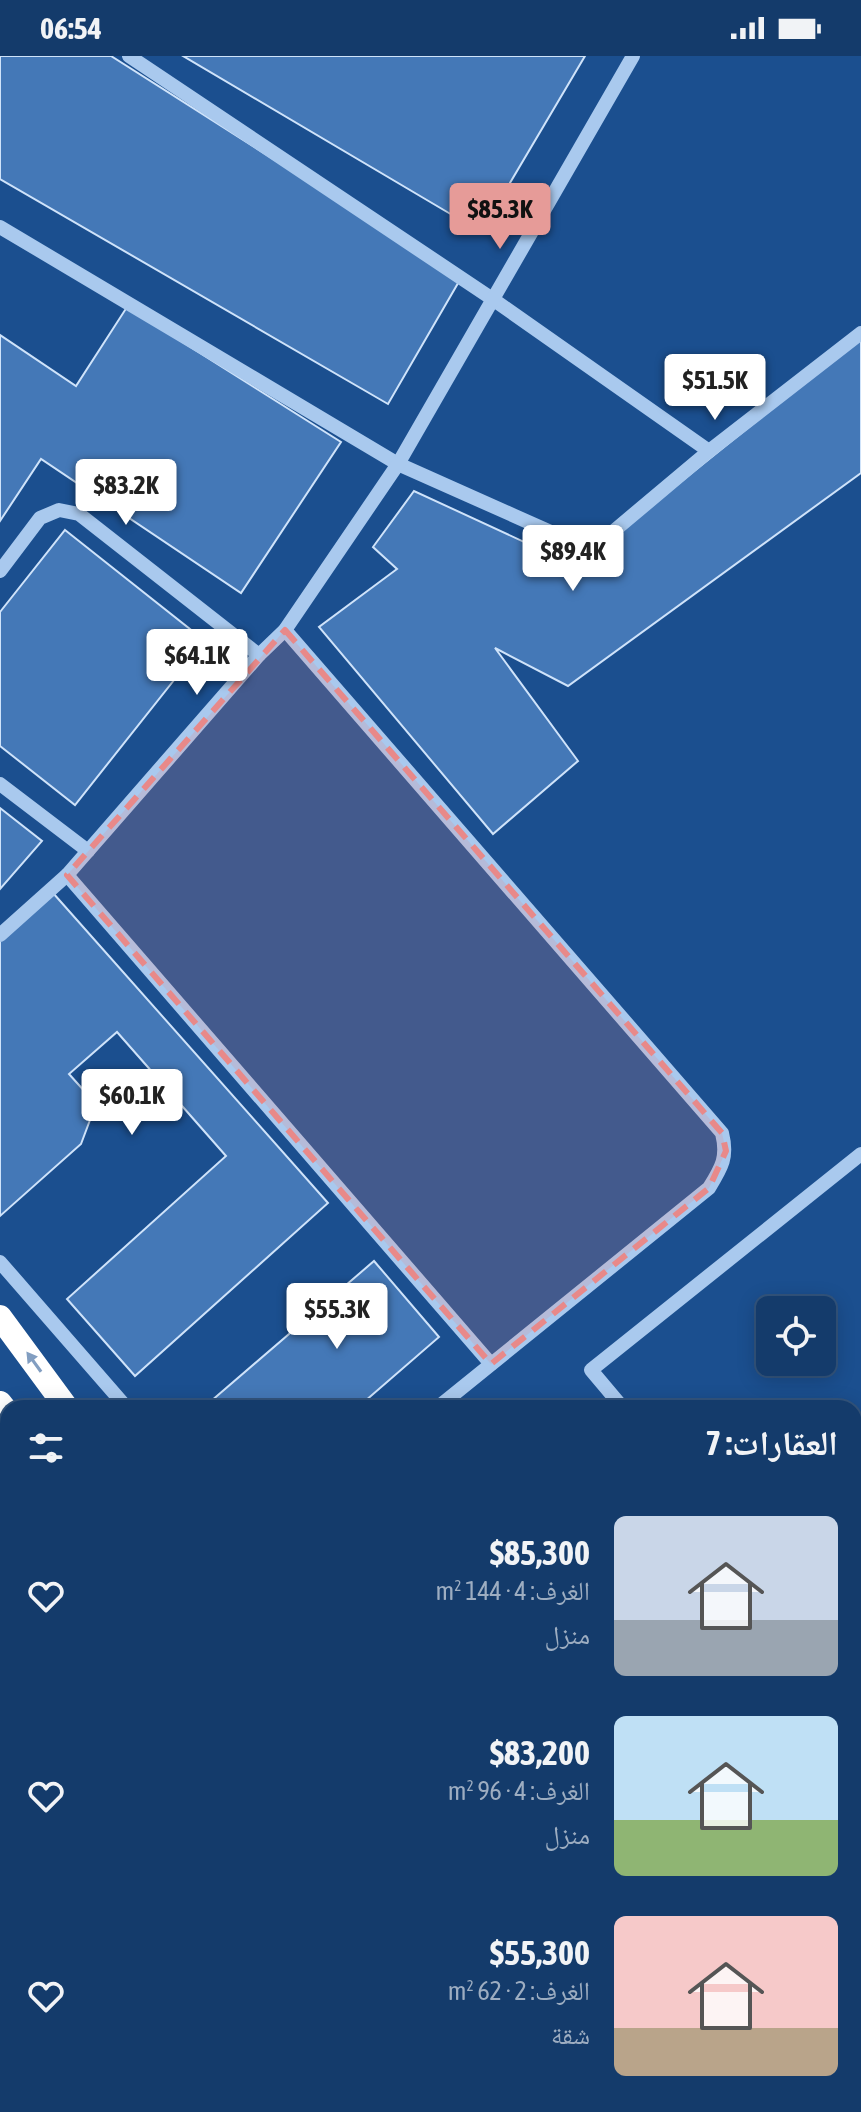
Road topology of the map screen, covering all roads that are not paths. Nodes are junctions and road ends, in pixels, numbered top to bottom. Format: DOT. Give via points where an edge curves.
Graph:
graph roads {
  1 [pos="129,56"];
  2 [pos="633,56"];
  3 [pos="0,227"];
  4 [pos="494,300"];
  5 [pos="861,333"];
  6 [pos="709,451"];
  7 [pos="398,464"];
  8 [pos="0,571"];
  9 [pos="285,630"];
  10 [pos="259,655"];
  11 [pos="0,784"];
  12 [pos="88,851"];
  13 [pos="67,875"];
  14 [pos="0,935"];
  15 [pos="861,1154"];
  16 [pos="0,1262"];
  17 [pos="0,1317"];
  18 [pos="491,1364"];
  19 [pos="61,1400"];
  20 [pos="120,1400"];
  21 [pos="447,1400"];
  22 [pos="616,1400"];
  1 -- 4 [label="street"];
  2 -- 4 [label="street"];
  3 -- 7 [label="street"];
  4 -- 6 [label="street"];
  4 -- 7 [label="street"];
  5 -- 6 [label="street"];
  6 -- 7 [label="street" via="596,546 582,546"];
  7 -- 9 [label="street"];
  8 -- 10 [label="street" via="40,518 59,510 79,514"];
  9 -- 10 [label="street"];
  9 -- 18 [label="street" via="722,1133 726,1151 709,1188"];
  10 -- 12 [label="street"];
  11 -- 12 [label="street"];
  12 -- 13 [label="street"];
  13 -- 14 [label="street"];
  13 -- 18 [label="street"];
  15 -- 22 [label="street" via="591,1370"];
  16 -- 20 [label="street"];
  19 -- 17 [label="highway, one-way"];
  18 -- 21 [label="street"];
}
